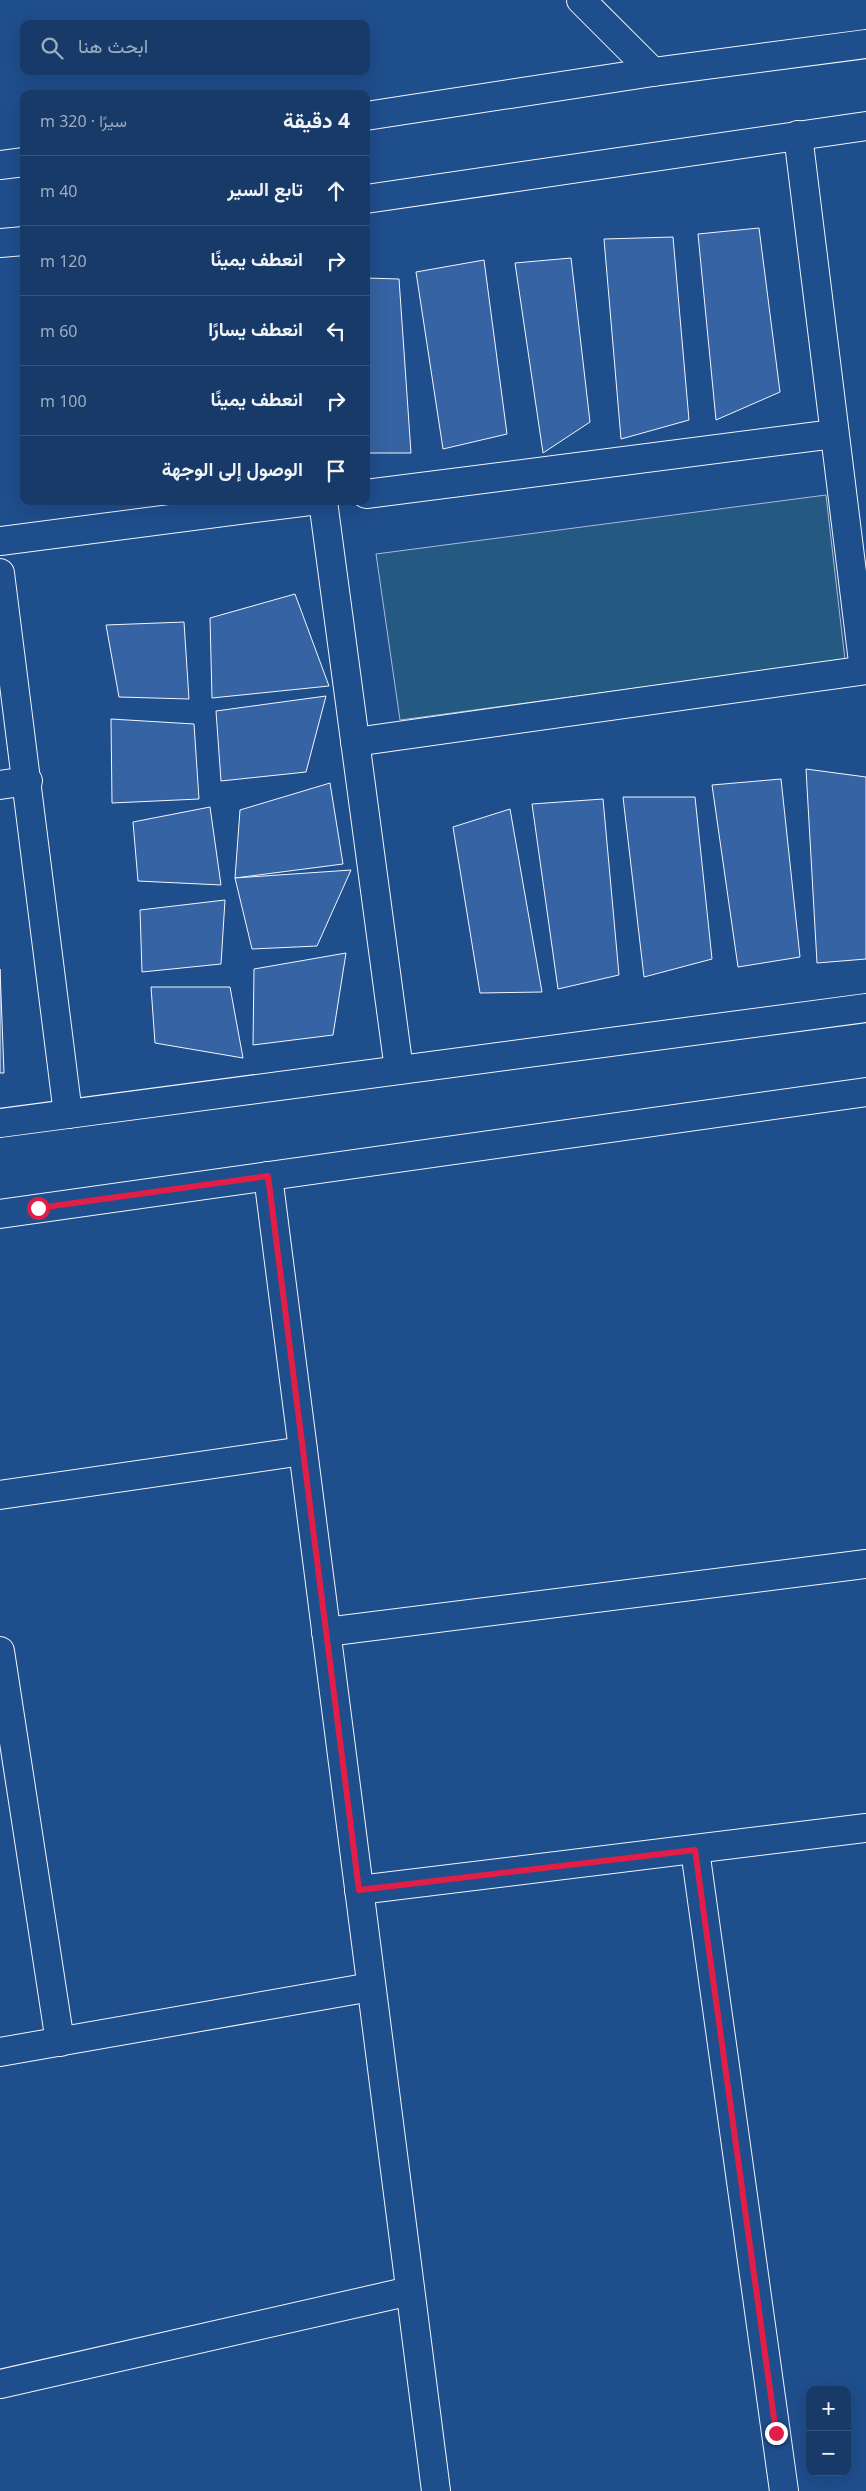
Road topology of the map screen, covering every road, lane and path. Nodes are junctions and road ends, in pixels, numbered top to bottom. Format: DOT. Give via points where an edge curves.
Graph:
graph roads {
  1 [pos="581,0"];
  2 [pos="866,44"];
  3 [pos="653,72"];
  4 [pos="370,115"];
  5 [pos="866,126"];
  6 [pos="798,135"];
  7 [pos="20,162"];
  8 [pos="0,165"];
  9 [pos="370,198"];
  10 [pos="20,240"];
  11 [pos="0,243"];
  12 [pos="834,434"];
  13 [pos="370,493"];
  14 [pos="279,505"];
  15 [pos="324,505"];
  16 [pos="0,541"];
  17 [pos="0,573"];
  18 [pos="865,670"];
  19 [pos="355,742"];
  20 [pos="28,781"];
  21 [pos="0,785"];
  22 [pos="866,1008"];
  23 [pos="399,1070"];
  24 [pos="866,1092"];
  25 [pos="68,1114"];
  26 [pos="0,1123"];
  27 [pos="268,1176"];
  28 [pos="0,1214"];
  29 [pos="303,1451"];
  30 [pos="0,1495"];
  31 [pos="866,1564"];
  32 [pos="326,1632"];
  33 [pos="0,1651"];
  34 [pos="866,1828"];
  35 [pos="695,1850"];
  36 [pos="359,1890"];
  37 [pos="371,1988"];
  38 [pos="60,2042"];
  39 [pos="0,2052"];
  40 [pos="410,2291"];
  41 [pos="0,2384"];
  42 [pos="436,2491"];
  43 [pos="784,2491"];
  1 -- 3 [label="street"];
  2 -- 3 [label="street"];
  3 -- 4 [label="street"];
  5 -- 6 [label="street"];
  6 -- 9 [label="street"];
  6 -- 12 [label="street"];
  7 -- 8 [label="street"];
  10 -- 11 [label="street"];
  12 -- 13 [label="street"];
  12 -- 18 [label="street"];
  14 -- 16 [label="street"];
  15 -- 19 [label="street"];
  17 -- 20 [label="street"];
  18 -- 19 [label="street"];
  19 -- 23 [label="street"];
  20 -- 21 [label="street"];
  20 -- 25 [label="street"];
  22 -- 23 [label="street"];
  23 -- 25 [label="street"];
  24 -- 27 [label="street"];
  25 -- 26 [label="street"];
  27 -- 28 [label="street"];
  27 -- 29 [label="street"];
  29 -- 30 [label="street"];
  29 -- 32 [label="street"];
  31 -- 32 [label="street"];
  32 -- 36 [label="street"];
  33 -- 38 [label="street"];
  34 -- 35 [label="street"];
  35 -- 36 [label="street"];
  35 -- 43 [label="street"];
  36 -- 37 [label="street"];
  37 -- 38 [label="street"];
  37 -- 40 [label="street"];
  38 -- 39 [label="street"];
  40 -- 41 [label="street"];
  40 -- 42 [label="street"];
}
